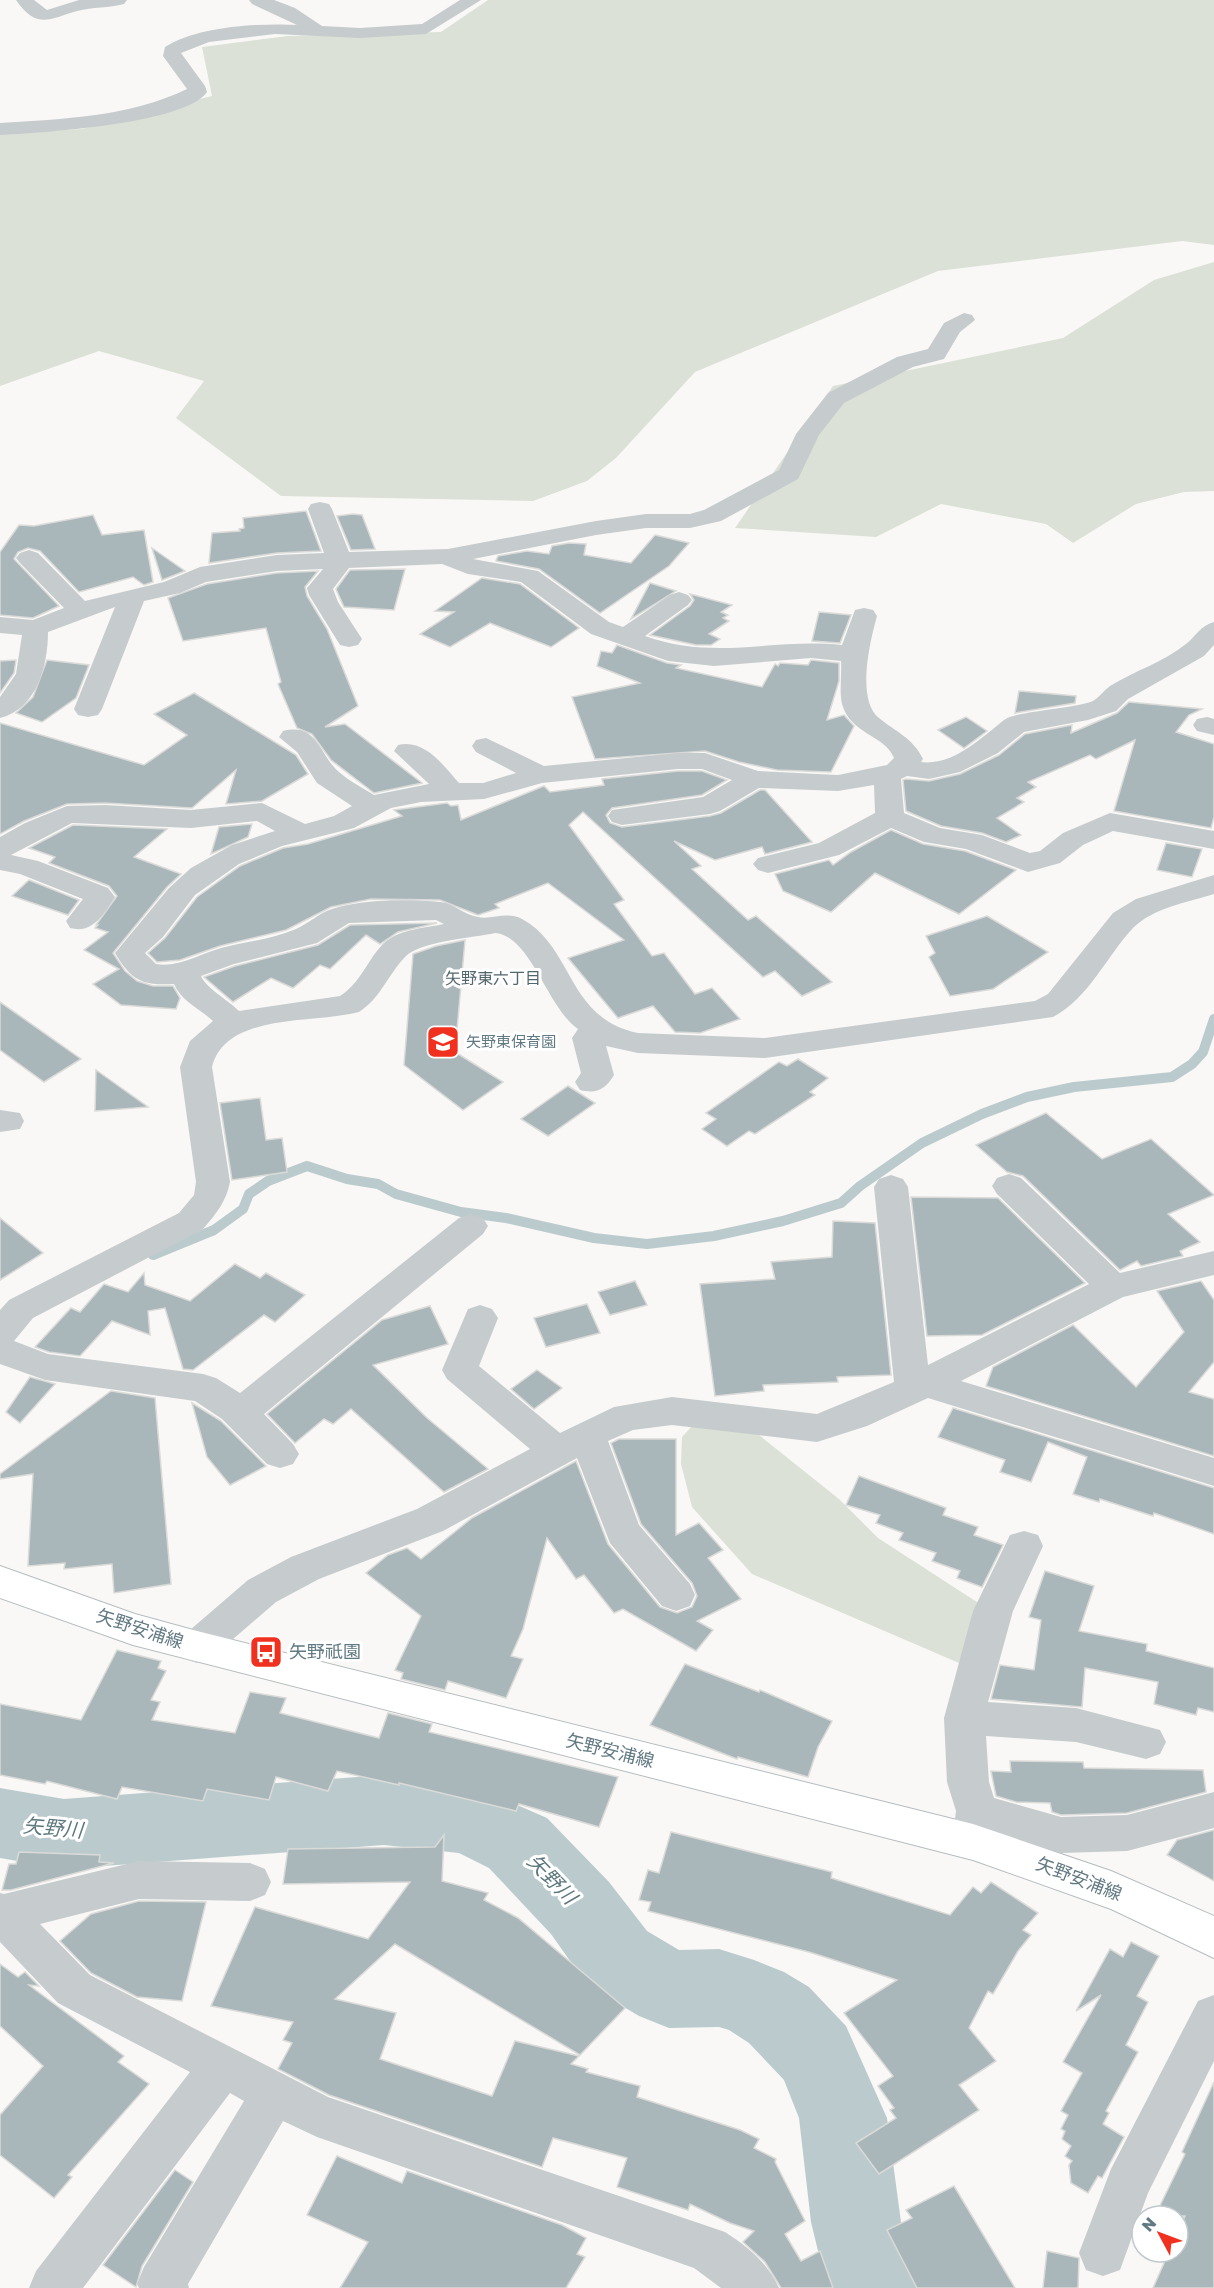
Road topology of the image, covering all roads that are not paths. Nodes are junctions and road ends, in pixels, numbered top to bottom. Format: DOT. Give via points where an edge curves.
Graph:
graph roads {
  1 [pos="25,0"];
  2 [pos="118,0"];
  3 [pos="258,0"];
  4 [pos="472,0"];
  5 [pos="318,30"];
  6 [pos="0,129"];
  7 [pos="964,320"];
  8 [pos="320,509"];
  9 [pos="446,556"];
  10 [pos="29,558"];
  11 [pos="339,560"];
  12 [pos="133,597"];
  13 [pos="679,600"];
  14 [pos="81,612"];
  15 [pos="864,616"];
  16 [pos="0,625"];
  17 [pos="34,628"];
  18 [pos="1214,630"];
  19 [pos="625,638"];
  20 [pos="349,639"];
  21 [pos="853,654"];
  22 [pos="88,709"];
  23 [pos="0,710"];
  24 [pos="293,737"];
  25 [pos="486,747"];
  26 [pos="408,751"];
  27 [pos="894,771"];
  28 [pos="540,775"];
  29 [pos="754,779"];
  30 [pos="452,792"];
  31 [pos="374,807"];
  32 [pos="622,816"];
  33 [pos="890,817"];
  34 [pos="302,834"];
  35 [pos="1214,840"];
  36 [pos="0,849"];
  37 [pos="0,861"];
  38 [pos="768,864"];
  39 [pos="1214,884"];
  40 [pos="81,921"];
  41 [pos="475,928"];
  42 [pos="183,971"];
  43 [pos="233,1023"];
  44 [pos="596,1028"];
  45 [pos="591,1082"];
  46 [pos="891,1186"];
  47 [pos="1009,1186"];
  48 [pos="471,1226"];
  49 [pos="1214,1263"];
  50 [pos="1113,1287"];
  51 [pos="480,1318"];
  52 [pos="0,1333"];
  53 [pos="0,1350"];
  54 [pos="918,1386"];
  55 [pos="241,1412"];
  56 [pos="572,1443"];
  57 [pos="280,1454"];
  58 [pos="1214,1472"];
  59 [pos="1024,1546"];
  60 [pos="0,1582"];
  61 [pos="676,1595"];
  62 [pos="197,1647"];
  63 [pos="964,1718"];
  64 [pos="1146,1742"];
  65 [pos="1214,1810"];
  66 [pos="975,1826"];
  67 [pos="250,1881"];
  68 [pos="1,1913"];
  69 [pos="1214,1938"];
  70 [pos="1214,2015"];
  71 [pos="223,2066"];
  72 [pos="274,2093"];
  73 [pos="1103,2253"];
  74 [pos="53,2288"];
  75 [pos="165,2288"];
  76 [pos="755,2288"];
  1 -- 2 [label="street" via="34,11 47,16 75,6"];
  3 -- 5 [label="street" via="289,12"];
  4 -- 5 [label="street" via="426,29 360,33"];
  5 -- 6 [label="street" via="275,29 183,44 172,51 172,56 197,92 163,106 98,120"];
  7 -- 9 [label="street" via="952,328 936,354 905,362 836,398 808,434 789,474 712,516 596,528"];
  8 -- 11 [label="street"];
  9 -- 11 [label="street"];
  9 -- 19 [label="street" via="468,566 529,576 600,628"];
  10 -- 14 [label="street"];
  11 -- 12 [label="street" via="277,563 200,575 171,588"];
  11 -- 20 [label="street" via="335,572 320,588 322,598"];
  12 -- 14 [label="street" via="108,601"];
  12 -- 22 [label="street"];
  13 -- 19 [label="street"];
  14 -- 17 [label="street"];
  15 -- 21 [label="street"];
  16 -- 17 [label="street"];
  17 -- 23 [label="street" via="32,671 19,694"];
  18 -- 27 [label="street" via="1195,650 1118,693 1106,705 1015,725 1010,734 980,753 930,771"];
  19 -- 21 [label="street" via="668,653 697,657 811,651"];
  21 -- 27 [label="street" via="853,699 864,719 907,751 909,759"];
  24 -- 31 [label="street" via="307,746 327,777"];
  25 -- 28 [label="street"];
  26 -- 30 [label="street" via="429,766"];
  27 -- 29 [label="street" via="838,783"];
  27 -- 33 [label="street"];
  28 -- 29 [label="street" via="705,761"];
  28 -- 30 [label="street" via="484,791"];
  29 -- 32 [label="street" via="710,805"];
  30 -- 31 [label="street" via="421,793"];
  31 -- 34 [label="street" via="344,822"];
  33 -- 35 [label="street" via="934,836 972,841 1028,863 1050,857 1073,839 1110,822"];
  33 -- 38 [label="street" via="829,849"];
  34 -- 36 [label="street" via="262,812 191,819 105,813 67,815"];
  34 -- 42 [label="street" via="263,843 207,871 189,884 132,947 134,960 148,973"];
  37 -- 40 [label="street" via="28,867 98,894 100,897"];
  39 -- 44 [label="street" via="1147,906 1124,920 1059,1001 1042,1010 765,1048 638,1042 614,1038"];
  41 -- 42 [label="street" via="441,911 360,912 340,916 306,936"];
  41 -- 43 [label="street" via="411,940 396,949 362,996 348,1005"];
  41 -- 44 [label="street" via="510,925 532,940 576,1013"];
  42 -- 43 [label="street" via="192,990"];
  43 -- 52 [label="street" via="210,1038 197,1058 213,1182 210,1198 192,1221 21,1309"];
  44 -- 45 [label="street" via="588,1038 598,1075"];
  46 -- 54 [label="street"];
  47 -- 50 [label="street"];
  48 -- 55 [label="street"];
  49 -- 50 [label="street"];
  50 -- 54 [label="street"];
  51 -- 56 [label="street" via="460,1370"];
  53 -- 55 [label="street" via="45,1367 203,1388"];
  54 -- 56 [label="street" via="854,1416 817,1428 672,1411 627,1417"];
  54 -- 58 [label="street"];
  55 -- 57 [label="street"];
  56 -- 61 [label="street" via="623,1532"];
  56 -- 62 [label="street" via="430,1520 305,1569 262,1591"];
  59 -- 63 [label="street" via="993,1611"];
  60 -- 62 [label="main road, 矢野安浦線"];
  62 -- 66 [label="main road, 矢野安浦線"];
  63 -- 64 [label="street" via="1076,1725"];
  63 -- 66 [label="street"];
  65 -- 66 [label="street" via="1127,1833 1061,1835"];
  66 -- 69 [label="main road, 矢野安浦線" via="1083,1880 1180,1918"];
  67 -- 68 [label="street" via="139,1880"];
  68 -- 71 [label="street" via="74,1989"];
  70 -- 73 [label="street" via="1128,2185"];
  71 -- 72 [label="street"];
  71 -- 74 [label="street"];
  72 -- 75 [label="street" via="161,2284"];
  72 -- 76 [label="street" via="317,2115 708,2249"];
}
